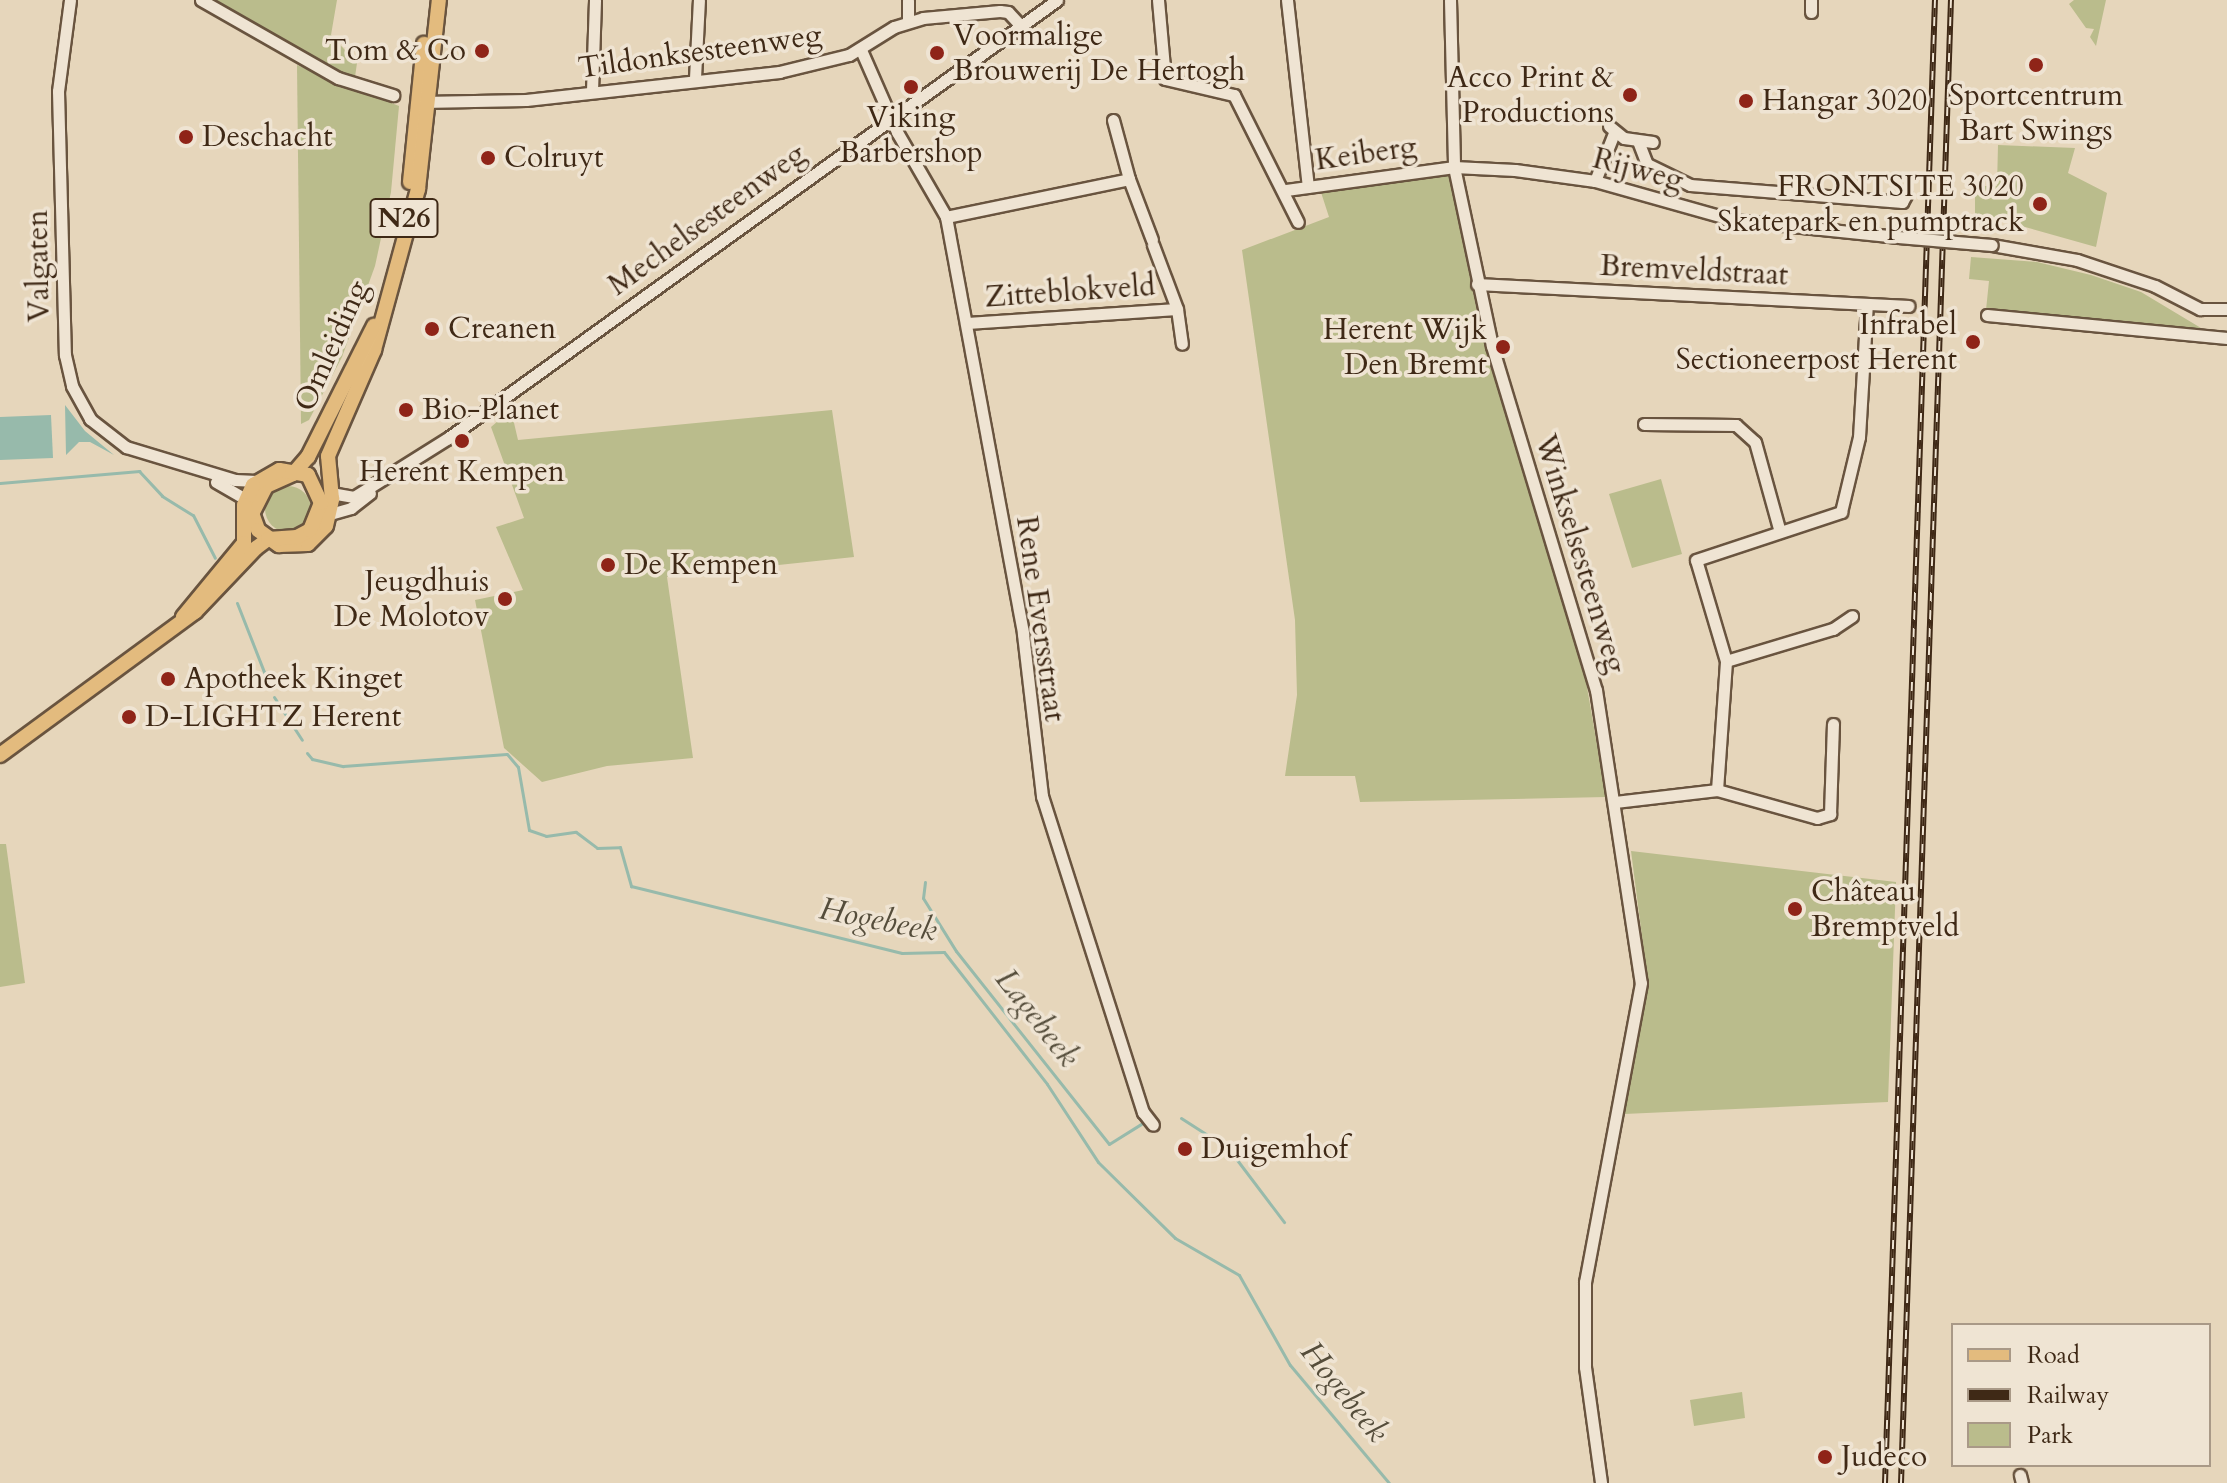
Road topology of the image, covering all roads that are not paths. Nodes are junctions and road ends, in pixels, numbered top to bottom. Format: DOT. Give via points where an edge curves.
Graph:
graph roads {
  1 [pos="70,0"];
  2 [pos="201,0"];
  3 [pos="431,0"];
  4 [pos="439,0"];
  5 [pos="595,0"];
  6 [pos="699,0"];
  7 [pos="908,0"];
  8 [pos="1057,0"];
  9 [pos="1158,0"];
  10 [pos="1287,0"];
  11 [pos="1450,0"];
  12 [pos="908,21"];
  13 [pos="1021,26"];
  14 [pos="861,50"];
  15 [pos="695,78"];
  16 [pos="592,91"];
  17 [pos="393,95"];
  18 [pos="423,103"];
  19 [pos="892,119"];
  20 [pos="1113,120"];
  21 [pos="1638,141"];
  22 [pos="1653,142"];
  23 [pos="1454,167"];
  24 [pos="1129,179"];
  25 [pos="1595,181"];
  26 [pos="1308,187"];
  27 [pos="1286,190"];
  28 [pos="1906,195"];
  29 [pos="946,217"];
  30 [pos="1298,222"];
  31 [pos="1477,284"];
  32 [pos="1867,304"];
  33 [pos="1908,306"];
  34 [pos="1177,309"];
  35 [pos="2227,309"];
  36 [pos="1987,315"];
  37 [pos="967,323"];
  38 [pos="2227,338"];
  39 [pos="1182,344"];
  40 [pos="1644,424"];
  41 [pos="183,467"];
  42 [pos="287,473"];
  43 [pos="385,480"];
  44 [pos="256,481"];
  45 [pos="324,491"];
  46 [pos="246,499"];
  47 [pos="253,512"];
  48 [pos="330,514"];
  49 [pos="1780,532"];
  50 [pos="268,539"];
  51 [pos="286,547"];
  52 [pos="1852,616"];
  53 [pos="183,617"];
  54 [pos="1726,661"];
  55 [pos="119,670"];
  56 [pos="1833,724"];
  57 [pos="0,755"];
  58 [pos="1717,790"];
  59 [pos="1615,802"];
  60 [pos="1153,1125"];
  61 [pos="1601,1483"];
  1 -- 41 [label="street, Valgaten" via="58,91 67,370 76,397 101,431 135,452"];
  2 -- 17 [label="street" via="338,78"];
  3 -- 18 [label="main road, Omleiding / N26"];
  4 -- 18 [label="main road, Omleiding / N26"];
  5 -- 16 [label="street"];
  6 -- 15 [label="street"];
  7 -- 12 [label="street"];
  8 -- 13 [label="street, Mechelsesteenweg"];
  9 -- 27 [label="street, Keiberg" via="1165,79 1234,95"];
  10 -- 26 [label="street"];
  11 -- 23 [label="street, Winkselsesteenweg"];
  12 -- 13 [label="street, Tildonksesteenweg" via="1000,11"];
  12 -- 14 [label="street, Tildonksesteenweg"];
  13 -- 19 [label="street, Mechelsesteenweg"];
  14 -- 15 [label="street, Tildonksesteenweg" via="779,72"];
  14 -- 19 [label="street, Rene Eversstraat"];
  15 -- 16 [label="street, Tildonksesteenweg"];
  16 -- 18 [label="street, Tildonksesteenweg" via="499,102"];
  18 -- 42 [label="main road, Omleiding / N26" via="408,198 382,306 334,410"];
  18 -- 45 [label="main road, Omleiding / N26" via="418,189 398,274 367,371 320,459"];
  19 -- 29 [label="street, Rene Eversstraat"];
  19 -- 43 [label="street, Mechelsesteenweg"];
  20 -- 24 [label="street, Zitteblokveld"];
  21 -- 22 [label="street"];
  21 -- 25 [label="street" via="1612,129"];
  21 -- 28 [label="street" via="1647,164 1690,185 1902,202"];
  23 -- 25 [label="street, Rijweg"];
  23 -- 26 [label="street, Keiberg"];
  23 -- 31 [label="street, Winkselsesteenweg"];
  24 -- 29 [label="street"];
  24 -- 34 [label="street, Zitteblokveld"];
  25 -- 35 [label="street, Rijweg, bridge" via="1734,220 1992,245 2077,260 2155,286 2200,309"];
  26 -- 27 [label="street, Keiberg"];
  27 -- 30 [label="street, Keiberg"];
  29 -- 37 [label="street, Rene Eversstraat"];
  31 -- 32 [label="street, Bremveldstraat"];
  31 -- 59 [label="street, Winkselsesteenweg" via="1593,677"];
  32 -- 33 [label="street, Bremveldstraat"];
  32 -- 49 [label="street" via="1859,437 1848,499 1841,512"];
  34 -- 37 [label="street, Zitteblokveld"];
  34 -- 39 [label="street, Zitteblokveld"];
  36 -- 38 [label="street"];
  37 -- 60 [label="street, Rene Eversstraat" via="1023,634 1042,796 1143,1112"];
  40 -- 49 [label="street" via="1736,425 1755,442"];
  41 -- 44 [label="street, Valgaten"];
  41 -- 46 [label="street, Valgaten"];
  42 -- 44 [label="main road"];
  42 -- 45 [label="main road"];
  42 -- 47 [label="main road, N26" via="262,490"];
  43 -- 45 [label="street, Mechelsesteenweg" via="354,497"];
  43 -- 48 [label="street, Mechelsesteenweg" via="351,508"];
  44 -- 46 [label="main road"];
  45 -- 48 [label="main road, N26"];
  45 -- 50 [label="main road, N26" via="310,530 297,537"];
  46 -- 47 [label="main road"];
  46 -- 53 [label="main road" via="244,543"];
  47 -- 50 [label="main road"];
  48 -- 51 [label="main road" via="312,542"];
  49 -- 54 [label="street" via="1696,560"];
  50 -- 51 [label="main road"];
  50 -- 53 [label="main road"];
  51 -- 55 [label="main road" via="260,552 144,660"];
  52 -- 54 [label="street" via="1833,629"];
  53 -- 55 [label="main road"];
  54 -- 58 [label="street"];
  55 -- 57 [label="main road"];
  56 -- 58 [label="street" via="1830,814 1817,818"];
  58 -- 59 [label="street"];
  59 -- 61 [label="street, Winkselsesteenweg" via="1641,983 1582,1314"];
}
